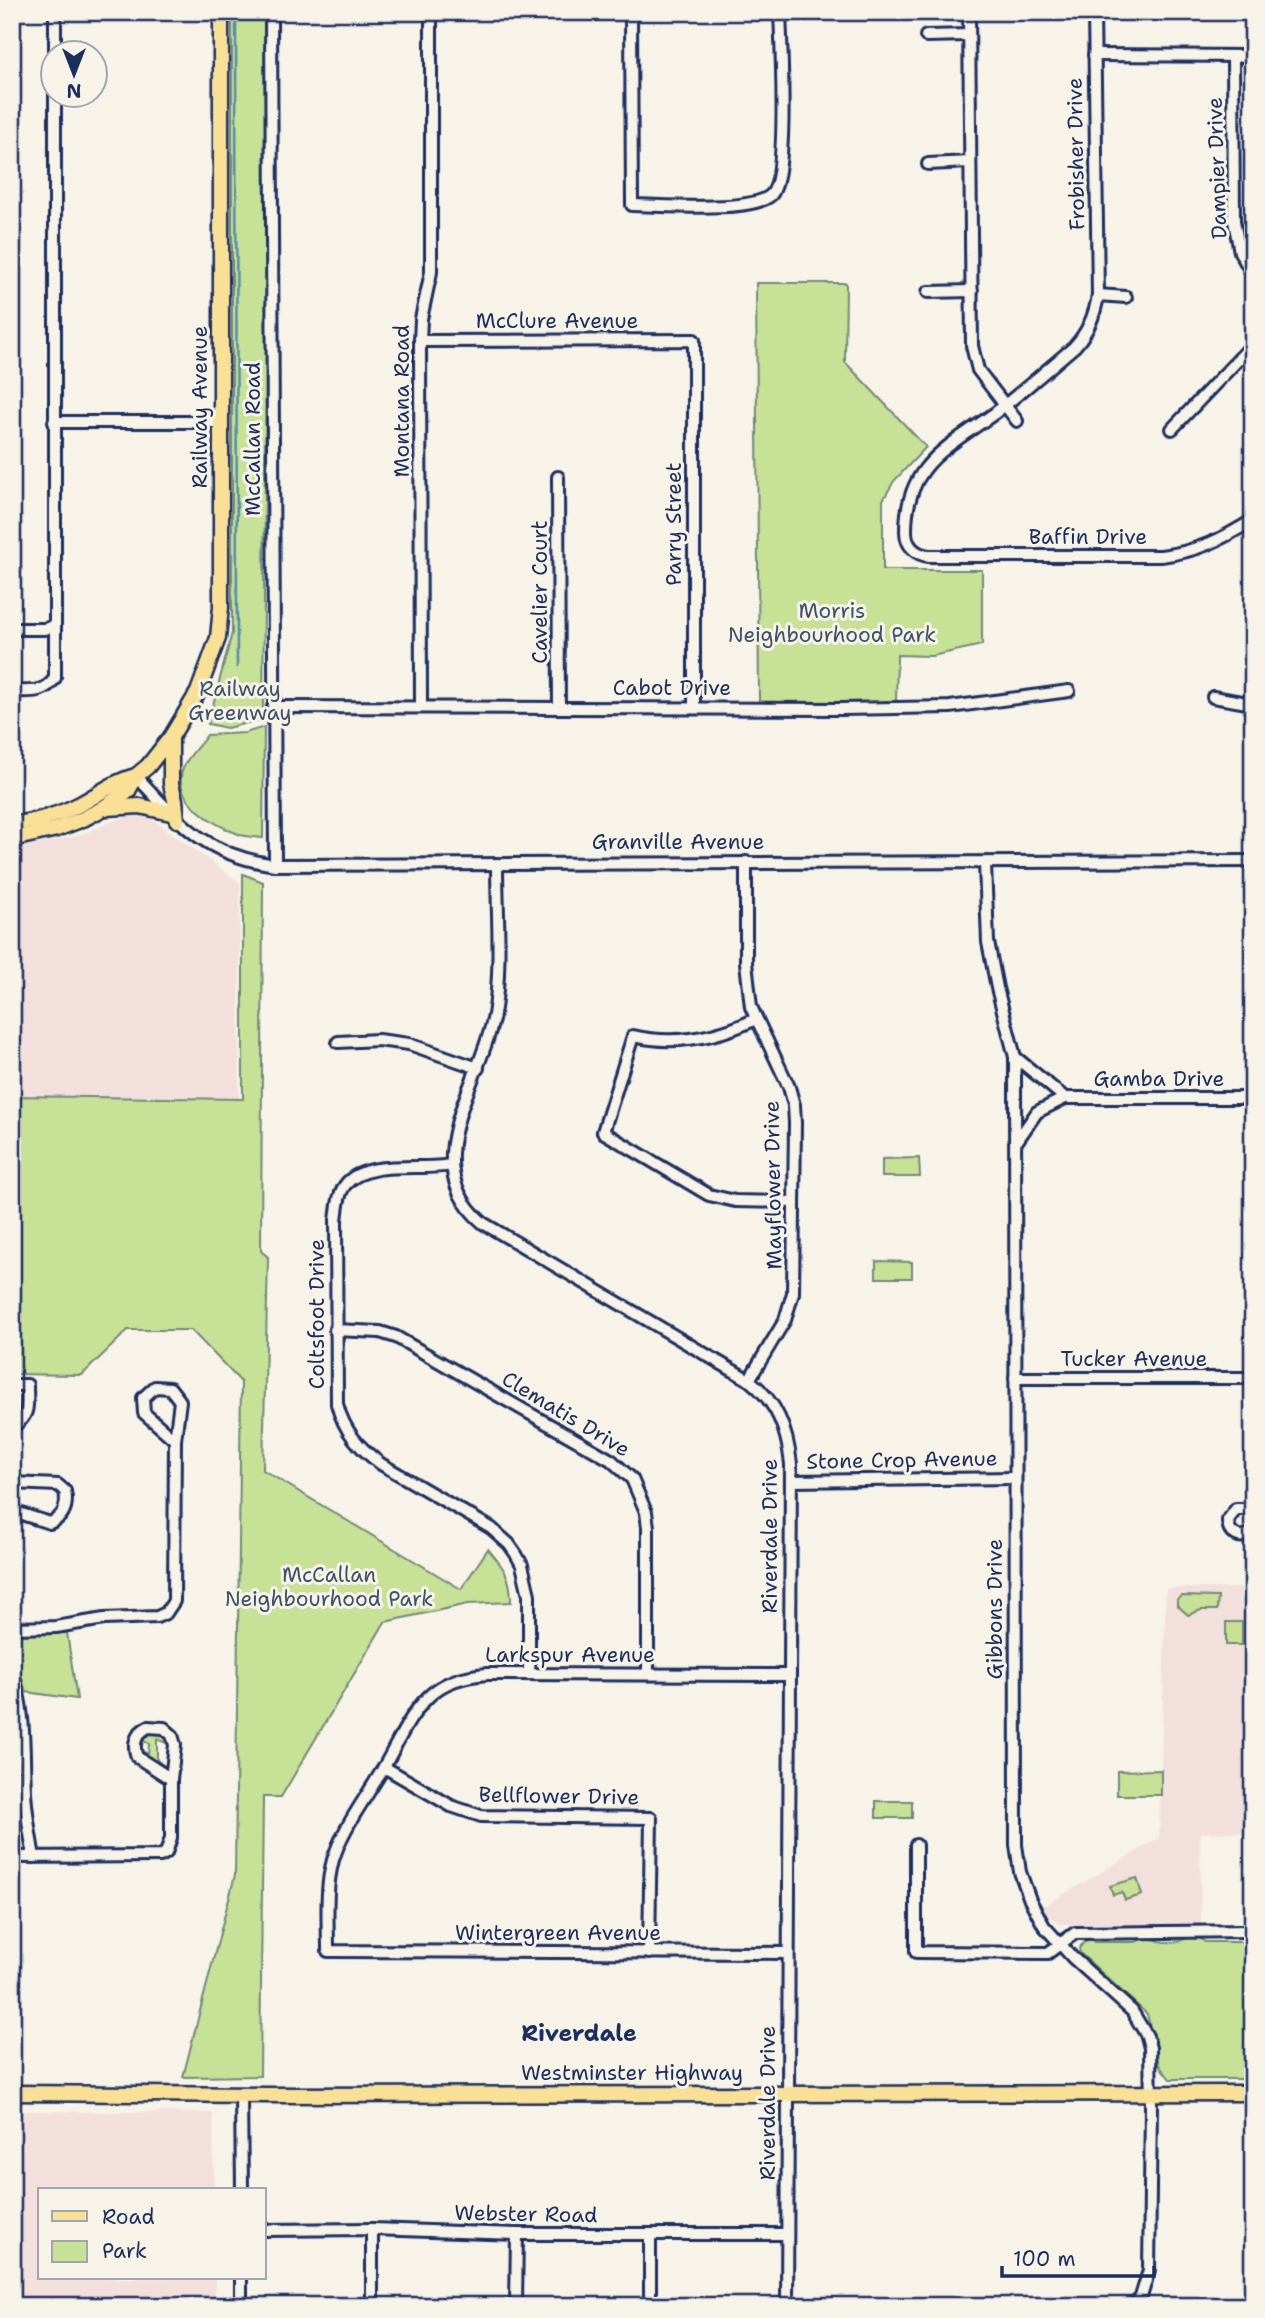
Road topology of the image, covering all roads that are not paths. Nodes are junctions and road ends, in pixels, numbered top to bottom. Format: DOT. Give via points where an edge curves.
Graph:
graph roads {
  1 [pos="55,12"];
  2 [pos="221,12"];
  3 [pos="271,12"];
  4 [pos="431,12"];
  5 [pos="631,12"];
  6 [pos="780,12"];
  7 [pos="969,12"];
  8 [pos="1094,12"];
  9 [pos="926,36"];
  10 [pos="969,36"];
  11 [pos="55,38"];
  12 [pos="1094,55"];
  13 [pos="1233,56"];
  14 [pos="1253,56"];
  15 [pos="55,108"];
  16 [pos="970,162"];
  17 [pos="928,163"];
  18 [pos="1253,275"];
  19 [pos="972,291"];
  20 [pos="928,292"];
  21 [pos="1098,295"];
  22 [pos="1126,297"];
  23 [pos="694,340"];
  24 [pos="420,341"];
  25 [pos="1253,344"];
  26 [pos="1004,406"];
  27 [pos="1017,421"];
  28 [pos="54,422"];
  29 [pos="220,422"];
  30 [pos="1172,429"];
  31 [pos="558,477"];
  32 [pos="1253,520"];
  33 [pos="915,552"];
  34 [pos="54,626"];
  35 [pos="12,629"];
  36 [pos="12,691"];
  37 [pos="1069,691"];
  38 [pos="1213,697"];
  39 [pos="1253,704"];
  40 [pos="273,707"];
  41 [pos="422,707"];
  42 [pos="559,707"];
  43 [pos="694,708"];
  44 [pos="171,737"];
  45 [pos="136,776"];
  46 [pos="102,809"];
  47 [pos="174,817"];
  48 [pos="12,824"];
  49 [pos="12,838"];
  50 [pos="1253,861"];
  51 [pos="746,862"];
  52 [pos="497,864"];
  53 [pos="985,864"];
  54 [pos="275,865"];
  55 [pos="756,1019"];
  56 [pos="338,1042"];
  57 [pos="1016,1056"];
  58 [pos="478,1068"];
  59 [pos="1065,1098"];
  60 [pos="1253,1098"];
  61 [pos="1014,1146"];
  62 [pos="452,1165"];
  63 [pos="794,1202"];
  64 [pos="335,1330"];
  65 [pos="1016,1378"];
  66 [pos="1253,1378"];
  67 [pos="749,1380"];
  68 [pos="12,1385"];
  69 [pos="12,1427"];
  70 [pos="175,1440"];
  71 [pos="1014,1478"];
  72 [pos="791,1481"];
  73 [pos="12,1483"];
  74 [pos="12,1511"];
  75 [pos="1253,1513"];
  76 [pos="1253,1532"];
  77 [pos="12,1628"];
  78 [pos="12,1671"];
  79 [pos="528,1674"];
  80 [pos="648,1674"];
  81 [pos="789,1675"];
  82 [pos="384,1767"];
  83 [pos="171,1780"];
  84 [pos="916,1844"];
  85 [pos="12,1857"];
  86 [pos="33,1857"];
  87 [pos="1253,1931"];
  88 [pos="1060,1945"];
  89 [pos="328,1951"];
  90 [pos="649,1953"];
  91 [pos="788,1953"];
  92 [pos="1150,2092"];
  93 [pos="12,2093"];
  94 [pos="789,2093"];
  95 [pos="1253,2093"];
  96 [pos="241,2095"];
  97 [pos="242,2188"];
  98 [pos="266,2230"];
  99 [pos="372,2230"];
  100 [pos="517,2234"];
  101 [pos="650,2234"];
  102 [pos="787,2234"];
  103 [pos="241,2280"];
  104 [pos="241,2306"];
  105 [pos="372,2306"];
  106 [pos="516,2306"];
  107 [pos="650,2306"];
  108 [pos="787,2306"];
  109 [pos="1133,2306"];
  1 -- 11 [label="street"];
  2 -- 29 [label="main road, Railway Avenue"];
  3 -- 40 [label="street, McCallan Road"];
  4 -- 24 [label="street, Montana Road" via="431,272"];
  5 -- 6 [label="street" via="632,205 740,205 771,195 781,163"];
  7 -- 10 [label="street"];
  8 -- 12 [label="street, Frobisher Drive"];
  9 -- 10 [label="street"];
  10 -- 16 [label="street"];
  12 -- 13 [label="street"];
  12 -- 21 [label="street, Frobisher Drive"];
  13 -- 14 [label="street"];
  13 -- 18 [label="street, Dampier Drive" via="1234,221 1240,252"];
  15 -- 28 [label="street"];
  16 -- 17 [label="street"];
  16 -- 19 [label="street"];
  19 -- 20 [label="street"];
  19 -- 26 [label="street" via="974,359"];
  21 -- 22 [label="street"];
  21 -- 26 [label="street, Frobisher Drive" via="1082,338"];
  23 -- 24 [label="street, McClure Avenue"];
  23 -- 43 [label="street, Parry Street"];
  24 -- 41 [label="street, Montana Road"];
  25 -- 30 [label="street"];
  26 -- 27 [label="street"];
  26 -- 33 [label="street, Frobisher Drive" via="934,459 916,482 906,528"];
  28 -- 29 [label="street"];
  28 -- 34 [label="street"];
  29 -- 44 [label="main road, Railway Avenue" via="218,638 198,692"];
  31 -- 42 [label="street, Cavelier Court"];
  32 -- 33 [label="street, Baffin Drive" via="1197,550 1161,556 929,556"];
  34 -- 35 [label="street"];
  34 -- 36 [label="street" via="55,678 50,686 41,691"];
  37 -- 43 [label="street, Cabot Drive" via="950,707"];
  38 -- 39 [label="street"];
  40 -- 41 [label="street, Cabot Drive"];
  40 -- 54 [label="street, McCallan Road"];
  41 -- 42 [label="street, Cabot Drive"];
  42 -- 43 [label="street, Cabot Drive"];
  44 -- 45 [label="main road, Railway Avenue"];
  44 -- 47 [label="main road"];
  45 -- 46 [label="main road" via="128,791"];
  45 -- 47 [label="street, Granville Avenue"];
  45 -- 48 [label="main road" via="79,805"];
  46 -- 47 [label="main road" via="140,806"];
  46 -- 49 [label="main road" via="57,829"];
  47 -- 54 [label="street, Granville Avenue" via="216,849"];
  50 -- 53 [label="street, Granville Avenue"];
  51 -- 52 [label="street, Granville Avenue"];
  51 -- 53 [label="street, Granville Avenue"];
  51 -- 55 [label="street, Mayflower Drive" via="747,979"];
  52 -- 54 [label="street, Granville Avenue"];
  52 -- 58 [label="street, Riverdale Drive" via="496,992"];
  53 -- 57 [label="street, Gibbons Drive" via="988,942"];
  55 -- 63 [label="street, Mayflower Drive" via="794,1105"];
  55 -- 63 [label="street" via="688,1040 633,1036 603,1132 709,1195 735,1201"];
  56 -- 58 [label="street" via="402,1042"];
  57 -- 59 [label="street, Gamba Drive"];
  57 -- 61 [label="street, Gibbons Drive"];
  58 -- 62 [label="street, Riverdale Drive" via="453,1138"];
  59 -- 60 [label="street, Gamba Drive"];
  59 -- 61 [label="street, Gamba Drive" via="1037,1112"];
  61 -- 65 [label="street, Gibbons Drive"];
  62 -- 64 [label="street, Coltsfoot Drive" via="362,1172 346,1184 336,1220"];
  62 -- 67 [label="street, Riverdale Drive" via="461,1196 483,1223"];
  63 -- 67 [label="street, Mayflower Drive" via="790,1305"];
  64 -- 79 [label="street, Coltsfoot Drive" via="337,1404 354,1440 381,1464 491,1528 516,1554 529,1594"];
  64 -- 80 [label="street, Clematis Drive" via="380,1332 414,1346 611,1460 632,1479 648,1527"];
  65 -- 66 [label="street, Tucker Avenue"];
  65 -- 71 [label="street, Gibbons Drive"];
  67 -- 72 [label="street, Riverdale Drive" via="771,1400 783,1424"];
  68 -- 69 [label="street" via="27,1385 27,1411"];
  70 -- 70 [label="street" via="178,1396 170,1388 155,1387 143,1398 144,1413"];
  70 -- 77 [label="street" via="174,1601 166,1613"];
  71 -- 72 [label="street, Stone Crop Avenue"];
  71 -- 88 [label="street, Gibbons Drive" via="1016,1845 1030,1900"];
  72 -- 81 [label="street, Riverdale Drive"];
  73 -- 74 [label="street" via="58,1485 65,1491 66,1504 61,1517 50,1523"];
  75 -- 76 [label="street" via="1237,1509 1229,1516 1228,1525 1236,1536"];
  78 -- 86 [label="street" via="24,1723 25,1795"];
  79 -- 80 [label="street, Larkspur Avenue"];
  79 -- 82 [label="street, Larkspur Avenue" via="475,1675 439,1688 412,1717"];
  80 -- 81 [label="street, Larkspur Avenue"];
  81 -- 91 [label="street, Riverdale Drive"];
  82 -- 89 [label="street, Larkspur Avenue" via="334,1858 328,1885"];
  82 -- 90 [label="street, Bellflower Drive" via="451,1806 481,1816 650,1818"];
  83 -- 83 [label="street" via="174,1740 164,1728 148,1727 135,1739 137,1757"];
  83 -- 86 [label="street" via="171,1838 166,1853"];
  84 -- 88 [label="street" via="916,1952 1048,1953"];
  85 -- 86 [label="street"];
  87 -- 88 [label="street" via="1075,1933"];
  88 -- 92 [label="street, Gibbons Drive" via="1115,1994 1144,2028 1150,2048"];
  89 -- 90 [label="street, Wintergreen Avenue"];
  90 -- 91 [label="street, Wintergreen Avenue"];
  91 -- 94 [label="street, Riverdale Drive"];
  92 -- 94 [label="main road, Westminster Highway"];
  92 -- 95 [label="main road, Westminster Highway"];
  92 -- 109 [label="street, Gibbons Drive" via="1149,2270 1141,2297"];
  93 -- 96 [label="main road, Westminster Highway"];
  94 -- 96 [label="main road, Westminster Highway"];
  94 -- 102 [label="street, Riverdale Drive"];
  96 -- 97 [label="street"];
  98 -- 99 [label="street, Webster Road"];
  99 -- 100 [label="street, Webster Road"];
  99 -- 105 [label="street"];
  100 -- 101 [label="street, Webster Road"];
  100 -- 106 [label="street"];
  101 -- 102 [label="street, Webster Road"];
  101 -- 107 [label="street"];
  102 -- 108 [label="street, Riverdale Drive"];
  103 -- 104 [label="street"];
}
